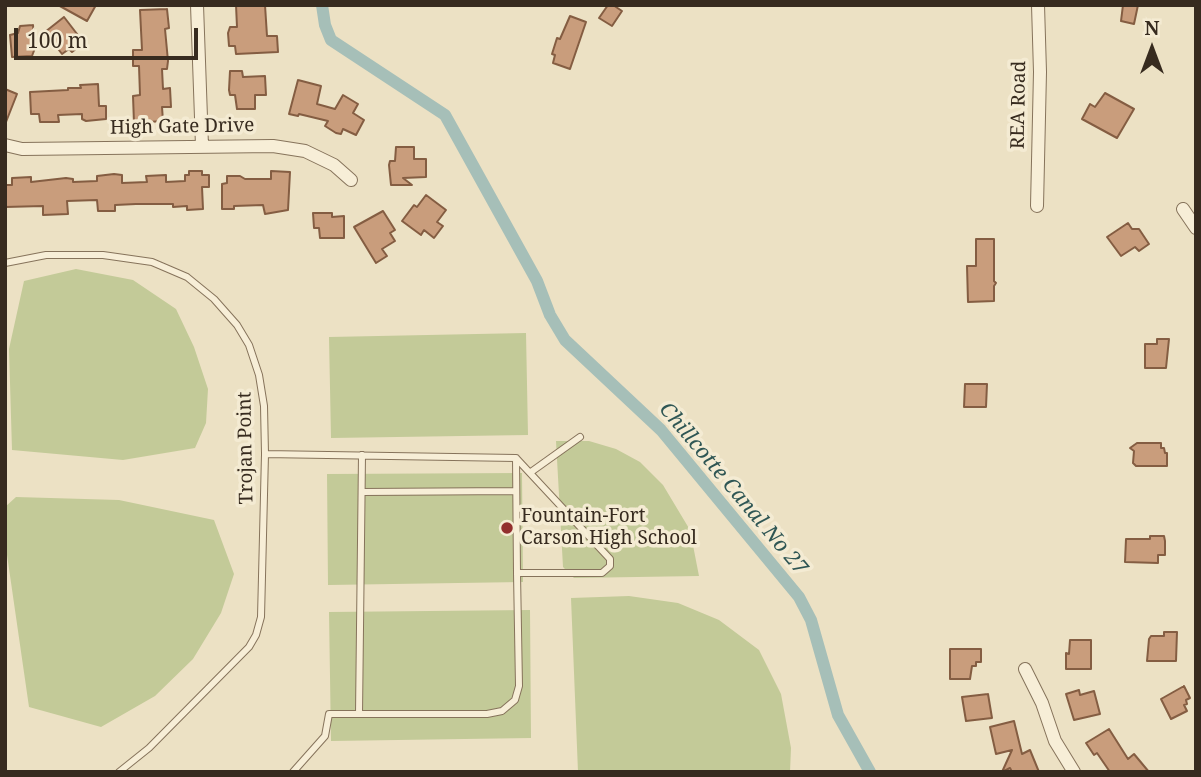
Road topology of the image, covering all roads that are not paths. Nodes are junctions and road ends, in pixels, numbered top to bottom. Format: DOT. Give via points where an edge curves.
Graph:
graph roads {
  1 [pos="197,5"];
  2 [pos="1038,5"];
  3 [pos="5,145"];
  4 [pos="202,146"];
  5 [pos="351,180"];
  6 [pos="1037,206"];
  7 [pos="1183,209"];
  8 [pos="1196,228"];
  9 [pos="5,263"];
  10 [pos="580,437"];
  11 [pos="265,454"];
  12 [pos="362,455"];
  13 [pos="516,458"];
  14 [pos="531,472"];
  15 [pos="516,491"];
  16 [pos="362,492"];
  17 [pos="517,573"];
  18 [pos="1025,669"];
  19 [pos="359,714"];
  20 [pos="122,771"];
  21 [pos="293,772"];
  22 [pos="1074,772"];
  1 -- 4 [label="street"];
  2 -- 6 [label="street, REA Road"];
  3 -- 4 [label="street, High Gate Drive" via="22,149"];
  4 -- 5 [label="street, High Gate Drive" via="305,151 334,165"];
  7 -- 8 [label="street"];
  9 -- 11 [label="lane, Trojan Point" via="46,256 103,255 152,262 187,277 214,299 249,345 264,406"];
  10 -- 14 [label="lane"];
  11 -- 12 [label="lane"];
  11 -- 20 [label="lane, Trojan Point" via="261,617 256,635"];
  12 -- 13 [label="lane"];
  12 -- 16 [label="lane"];
  13 -- 14 [label="lane"];
  13 -- 15 [label="lane"];
  14 -- 17 [label="lane" via="610,559 610,566 602,573"];
  15 -- 16 [label="lane"];
  15 -- 17 [label="lane"];
  16 -- 19 [label="lane"];
  17 -- 19 [label="lane" via="519,686 515,700 487,714"];
  18 -- 22 [label="street" via="1055,741"];
  19 -- 21 [label="lane" via="329,714 326,736"];
}
